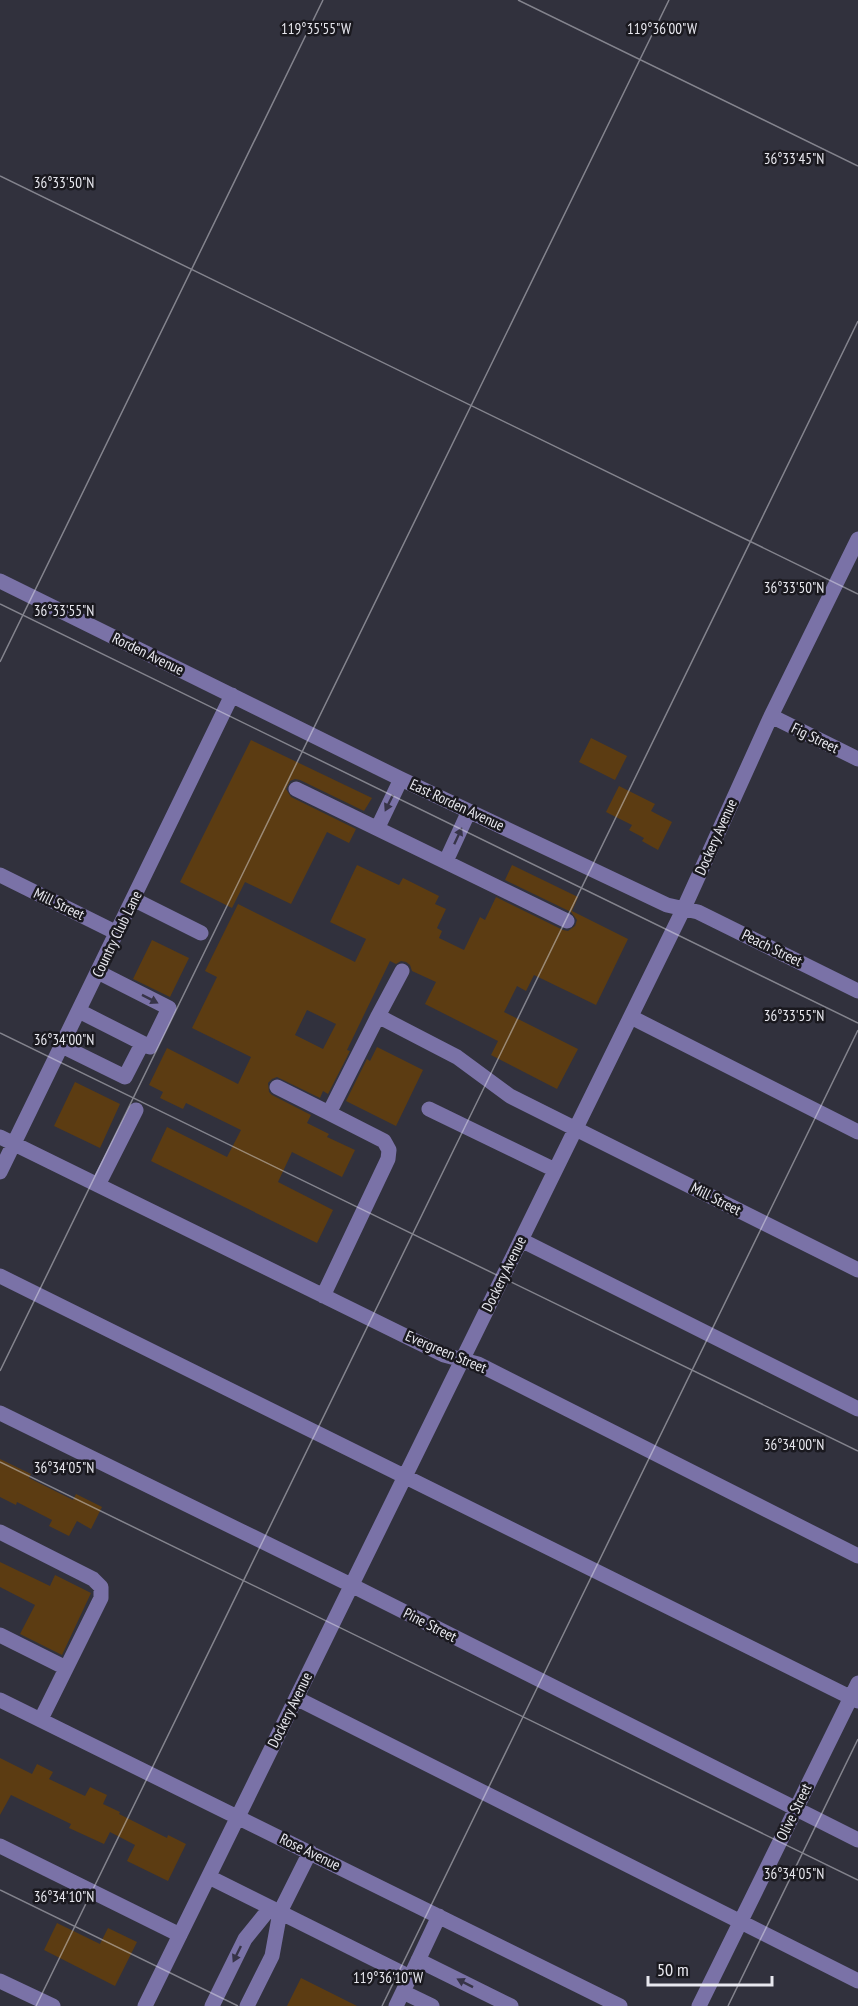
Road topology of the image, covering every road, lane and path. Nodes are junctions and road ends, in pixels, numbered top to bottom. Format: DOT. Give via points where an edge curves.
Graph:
graph roads {
  1 [pos="858,539"];
  2 [pos="0,581"];
  3 [pos="232,695"];
  4 [pos="771,716"];
  5 [pos="858,759"];
  6 [pos="401,779"];
  7 [pos="296,789"];
  8 [pos="469,811"];
  9 [pos="378,827"];
  10 [pos="446,861"];
  11 [pos="0,875"];
  12 [pos="133,899"];
  13 [pos="684,908"];
  14 [pos="567,921"];
  15 [pos="117,933"];
  16 [pos="201,933"];
  17 [pos="402,971"];
  18 [pos="98,972"];
  19 [pos="858,991"];
  20 [pos="79,1011"];
  21 [pos="378,1016"];
  22 [pos="631,1017"];
  23 [pos="142,1044"];
  24 [pos="62,1047"];
  25 [pos="277,1087"];
  26 [pos="429,1108"];
  27 [pos="136,1110"];
  28 [pos="329,1113"];
  29 [pos="575,1129"];
  30 [pos="858,1132"];
  31 [pos="0,1137"];
  32 [pos="14,1144"];
  33 [pos="555,1170"];
  34 [pos="0,1172"];
  35 [pos="98,1185"];
  36 [pos="521,1240"];
  37 [pos="858,1270"];
  38 [pos="0,1276"];
  39 [pos="323,1296"];
  40 [pos="461,1359"];
  41 [pos="858,1409"];
  42 [pos="0,1413"];
  43 [pos="405,1476"];
  44 [pos="0,1532"];
  45 [pos="858,1556"];
  46 [pos="351,1585"];
  47 [pos="0,1635"];
  48 [pos="66,1668"];
  49 [pos="858,1683"];
  50 [pos="296,1698"];
  51 [pos="854,1699"];
  52 [pos="0,1700"];
  53 [pos="41,1719"];
  54 [pos="796,1809"];
  55 [pos="237,1816"];
  56 [pos="858,1840"];
  57 [pos="0,1846"];
  58 [pos="310,1852"];
  59 [pos="208,1877"];
  60 [pos="275,1910"];
  61 [pos="440,1916"];
  62 [pos="740,1922"];
  63 [pos="180,1935"];
  64 [pos="418,1960"];
  65 [pos="410,1977"];
  66 [pos="0,1981"];
  67 [pos="858,1981"];
  68 [pos="403,1992"];
  69 [pos="53,2006"];
  70 [pos="145,2006"];
  71 [pos="212,2006"];
  72 [pos="247,2006"];
  73 [pos="396,2006"];
  74 [pos="432,2006"];
  75 [pos="511,2006"];
  76 [pos="620,2006"];
  77 [pos="699,2006"];
  1 -- 4 [label="street, Dockery Avenue"];
  2 -- 3 [label="street, Rorden Avenue"];
  3 -- 6 [label="street, East Rorden Avenue"];
  3 -- 12 [label="street, Country Club Lane"];
  4 -- 5 [label="street, Fig Street"];
  4 -- 13 [label="street, Dockery Avenue"];
  6 -- 8 [label="street, East Rorden Avenue"];
  6 -- 9 [label="street, one-way"];
  7 -- 9 [label="street"];
  10 -- 8 [label="street, one-way"];
  8 -- 13 [label="street, East Rorden Avenue" via="667,905"];
  9 -- 10 [label="street"];
  10 -- 14 [label="street"];
  11 -- 15 [label="street, Mill Street"];
  12 -- 15 [label="street, Country Club Lane"];
  12 -- 16 [label="street"];
  13 -- 19 [label="street, Peach Street"];
  13 -- 22 [label="street, Dockery Avenue"];
  15 -- 18 [label="street, Country Club Lane"];
  17 -- 21 [label="street"];
  18 -- 20 [label="street, Country Club Lane"];
  18 -- 23 [label="street, one-way" via="169,1008 150,1047"];
  20 -- 23 [label="street"];
  20 -- 24 [label="street, Country Club Lane"];
  21 -- 28 [label="street"];
  21 -- 29 [label="street, Mill Street" via="457,1057 510,1096"];
  22 -- 29 [label="street, Dockery Avenue"];
  22 -- 30 [label="street"];
  23 -- 24 [label="street" via="125,1077"];
  24 -- 32 [label="street, Country Club Lane"];
  25 -- 28 [label="street"];
  26 -- 33 [label="street"];
  27 -- 35 [label="street"];
  28 -- 39 [label="street" via="384,1141 389,1154"];
  29 -- 33 [label="street, Dockery Avenue"];
  29 -- 37 [label="street, Mill Street"];
  31 -- 32 [label="street, Evergreen Street"];
  32 -- 34 [label="street, Country Club Lane"];
  32 -- 35 [label="street, Evergreen Street"];
  33 -- 36 [label="street, Dockery Avenue"];
  35 -- 39 [label="street, Evergreen Street"];
  36 -- 40 [label="street, Dockery Avenue"];
  36 -- 41 [label="street"];
  38 -- 43 [label="street"];
  39 -- 40 [label="street, Evergreen Street" via="444,1355"];
  40 -- 43 [label="street, Dockery Avenue"];
  40 -- 45 [label="street, Evergreen Street"];
  42 -- 46 [label="street, Pine Street"];
  43 -- 46 [label="street, Dockery Avenue"];
  43 -- 51 [label="street"];
  44 -- 48 [label="street" via="93,1579 101,1587 101,1598"];
  46 -- 50 [label="street, Dockery Avenue"];
  46 -- 54 [label="street, Pine Street"];
  47 -- 48 [label="street"];
  48 -- 53 [label="street"];
  49 -- 51 [label="street, Olive Street"];
  50 -- 55 [label="street, Dockery Avenue"];
  50 -- 62 [label="street"];
  51 -- 54 [label="street, Olive Street"];
  52 -- 53 [label="street, Rose Avenue"];
  53 -- 55 [label="street, Rose Avenue"];
  54 -- 56 [label="street, Pine Street"];
  54 -- 62 [label="street, Olive Street"];
  55 -- 58 [label="street, Rose Avenue"];
  55 -- 59 [label="street, Dockery Avenue"];
  57 -- 63 [label="street"];
  58 -- 60 [label="street"];
  58 -- 61 [label="street, Rose Avenue"];
  59 -- 60 [label="street"];
  59 -- 63 [label="street, Dockery Avenue"];
  60 -- 65 [label="street"];
  60 -- 71 [label="street, one-way" via="245,1939"];
  60 -- 72 [label="street" via="272,1956"];
  61 -- 64 [label="street"];
  61 -- 76 [label="street, Rose Avenue"];
  62 -- 67 [label="street"];
  62 -- 77 [label="street, Olive Street"];
  63 -- 70 [label="street, Dockery Avenue"];
  64 -- 65 [label="street"];
  75 -- 64 [label="street, one-way"];
  65 -- 68 [label="street"];
  66 -- 69 [label="street"];
  68 -- 73 [label="street"];
  68 -- 74 [label="street"];
}
